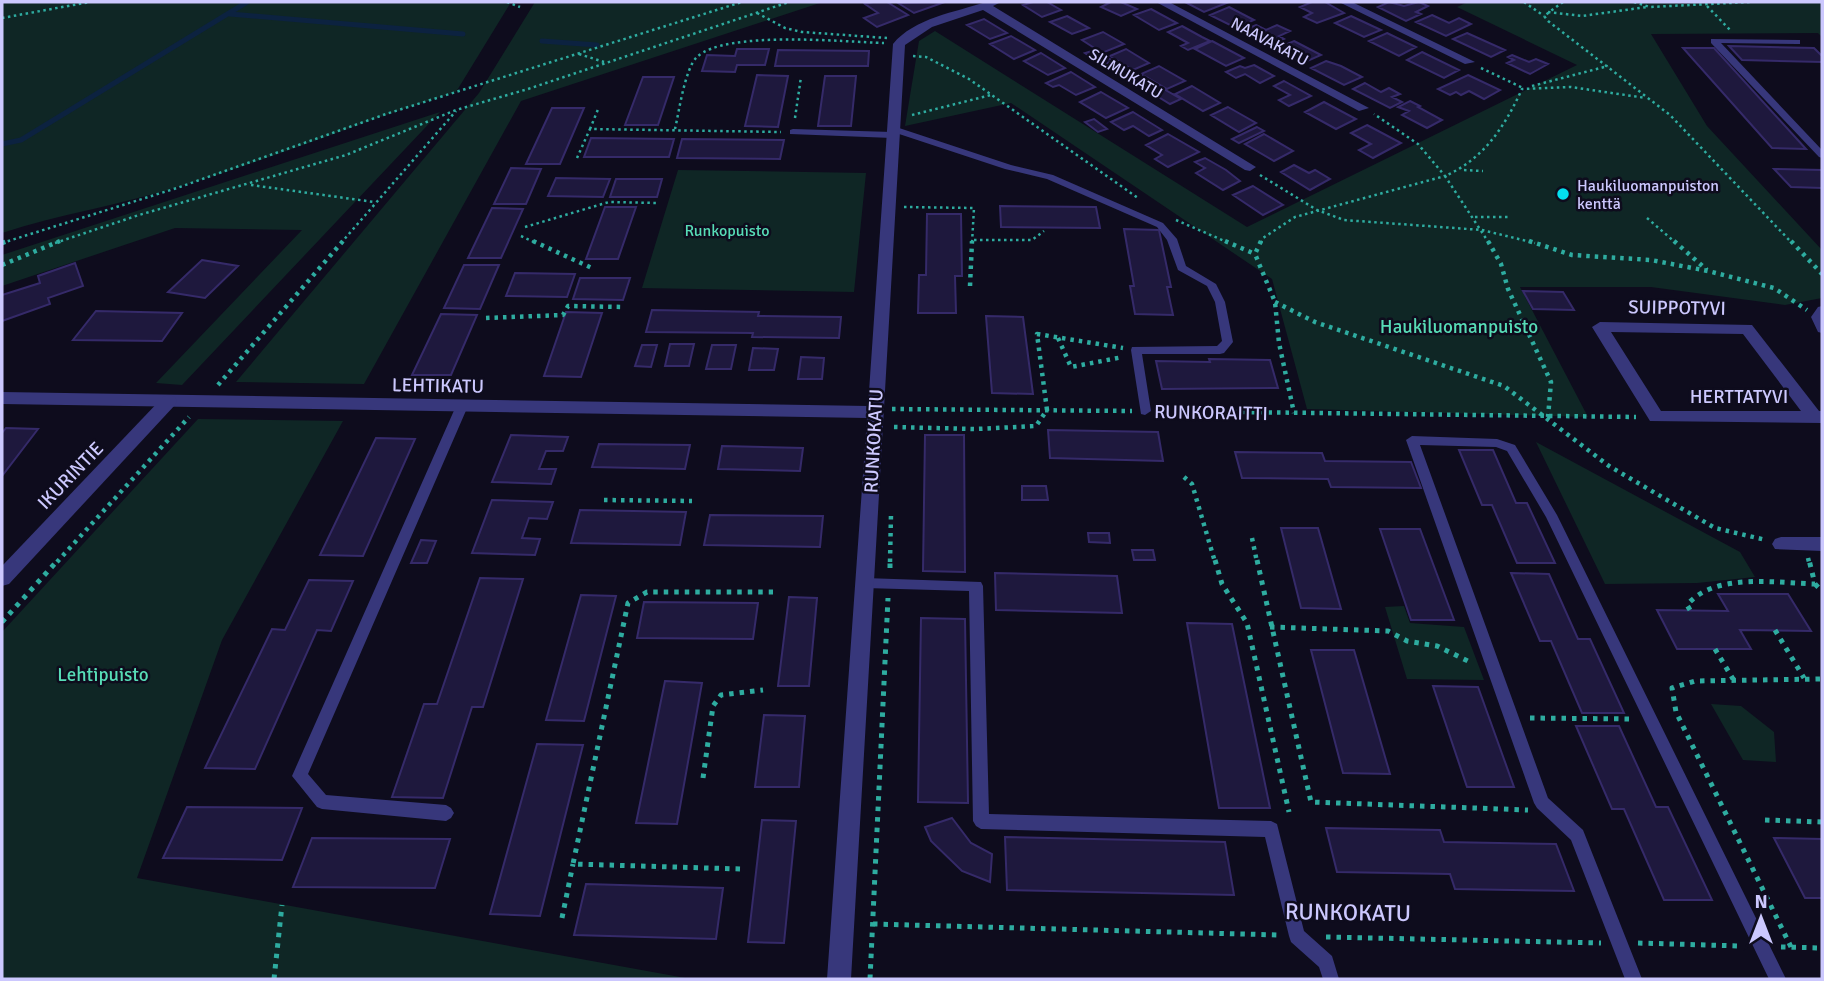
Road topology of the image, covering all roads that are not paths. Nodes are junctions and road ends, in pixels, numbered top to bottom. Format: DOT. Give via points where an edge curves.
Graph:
graph roads {
  1 [pos="1161,2"];
  2 [pos="1344,2"];
  3 [pos="990,4"];
  4 [pos="1797,42"];
  5 [pos="1469,62"];
  6 [pos="1363,108"];
  7 [pos="893,127"];
  8 [pos="793,132"];
  9 [pos="1822,155"];
  10 [pos="1250,167"];
  11 [pos="1819,313"];
  12 [pos="1822,329"];
  13 [pos="2,398"];
  14 [pos="169,401"];
  15 [pos="462,406"];
  16 [pos="1144,411"];
  17 [pos="874,412"];
  18 [pos="1656,417"];
  19 [pos="1819,417"];
  20 [pos="1781,544"];
  21 [pos="1813,544"];
  22 [pos="2,578"];
  23 [pos="865,583"];
  24 [pos="446,813"];
  25 [pos="839,979"];
  26 [pos="1331,979"];
  27 [pos="1633,979"];
  28 [pos="1778,979"];
  1 -- 6 [label="street, NAAVAKATU"];
  2 -- 5 [label="street"];
  3 -- 7 [label="street, RUNKOKATU" via="899,45"];
  3 -- 10 [label="street, SILMUKATU"];
  4 -- 9 [label="lane" via="1714,41"];
  7 -- 8 [label="lane"];
  7 -- 16 [label="lane" via="1050,177 1160,225 1172,239 1182,268 1211,284 1220,302 1228,342 1220,350 1136,350"];
  7 -- 17 [label="street, RUNKOKATU"];
  11 -- 12 [label="lane"];
  13 -- 14 [label="street, LEHTIKATU"];
  14 -- 15 [label="street, LEHTIKATU"];
  14 -- 22 [label="street, IKURINTIE"];
  15 -- 17 [label="street, LEHTIKATU"];
  15 -- 24 [label="lane" via="300,776 322,802"];
  17 -- 23 [label="street, RUNKOKATU"];
  18 -- 19 [label="street, HERTTATYVI"];
  18 -- 19 [label="street, SUIPPOTYVI" via="1600,327 1747,329"];
  20 -- 21 [label="street"];
  23 -- 25 [label="street, RUNKOKATU"];
  23 -- 26 [label="lane" via="976,586 981,821 1271,829 1297,936 1326,962"];
  27 -- 28 [label="lane" via="1577,835 1542,803 1412,440 1497,443 1511,449 1551,515"];
}
